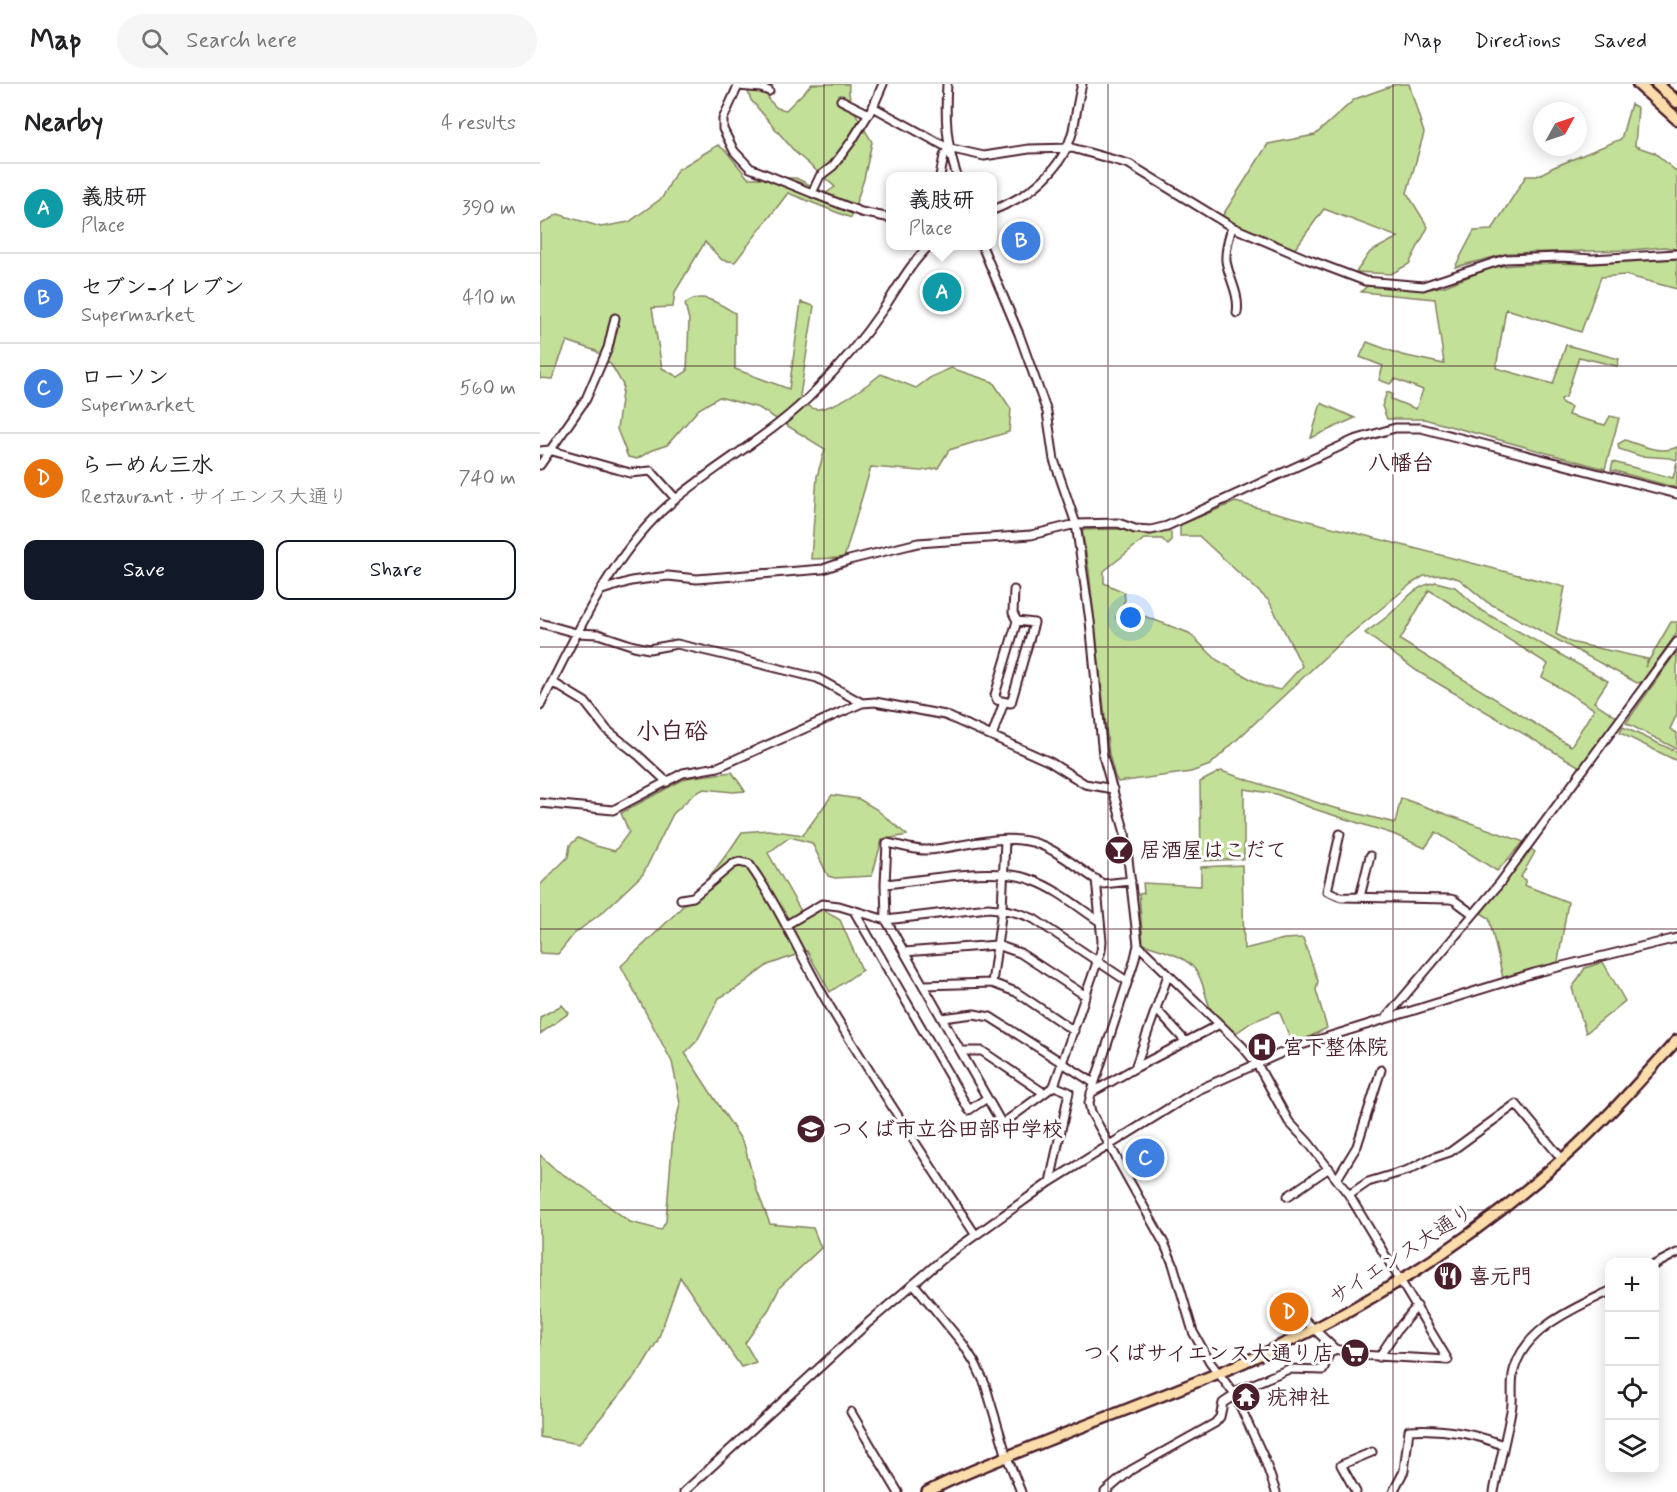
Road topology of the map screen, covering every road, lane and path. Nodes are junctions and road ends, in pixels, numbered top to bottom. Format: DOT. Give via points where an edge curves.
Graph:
graph roads {
  1 [pos="884,84"];
  2 [pos="947,84"];
  3 [pos="1082,84"];
  4 [pos="1638,84"];
  5 [pos="1657,84"];
  6 [pos="738,85"];
  7 [pos="769,91"];
  8 [pos="841,100"];
  9 [pos="1677,102"];
  10 [pos="871,110"];
  11 [pos="1677,119"];
  12 [pos="948,148"];
  13 [pos="1065,150"];
  14 [pos="941,172"];
  15 [pos="955,172"];
  16 [pos="812,193"];
  17 [pos="997,208"];
  18 [pos="886,217"];
  19 [pos="1232,227"];
  20 [pos="926,250"];
  21 [pos="984,250"];
  22 [pos="1677,254"];
  23 [pos="1237,313"];
  24 [pos="615,318"];
  25 [pos="549,450"];
  26 [pos="540,451"];
  27 [pos="540,465"];
  28 [pos="1677,494"];
  29 [pos="676,499"];
  30 [pos="1076,524"];
  31 [pos="602,590"];
  32 [pos="1014,590"];
  33 [pos="1017,621"];
  34 [pos="540,623"];
  35 [pos="576,633"];
  36 [pos="1677,642"];
  37 [pos="552,682"];
  38 [pos="1004,702"];
  39 [pos="862,703"];
  40 [pos="540,706"];
  41 [pos="992,736"];
  42 [pos="667,782"];
  43 [pos="1113,789"];
  44 [pos="540,802"];
  45 [pos="1340,834"];
  46 [pos="1005,840"];
  47 [pos="1370,856"];
  48 [pos="1004,873"];
  49 [pos="1096,879"];
  50 [pos="1131,881"];
  51 [pos="885,884"];
  52 [pos="1360,897"];
  53 [pos="681,899"];
  54 [pos="1002,909"];
  55 [pos="854,911"];
  56 [pos="1473,914"];
  57 [pos="886,920"];
  58 [pos="1100,921"];
  59 [pos="786,925"];
  60 [pos="1677,938"];
  61 [pos="997,945"];
  62 [pos="1138,945"];
  63 [pos="904,952"];
  64 [pos="1098,962"];
  65 [pos="1168,975"];
  66 [pos="1127,981"];
  67 [pos="992,983"];
  68 [pos="924,985"];
  69 [pos="1086,996"];
  70 [pos="1156,1009"];
  71 [pos="942,1018"];
  72 [pos="1385,1019"];
  73 [pos="1218,1025"];
  74 [pos="1074,1031"];
  75 [pos="1677,1040"];
  76 [pos="1186,1042"];
  77 [pos="962,1051"];
  78 [pos="1063,1064"];
  79 [pos="1257,1064"];
  80 [pos="1135,1068"];
  81 [pos="1381,1070"];
  82 [pos="1094,1083"];
  83 [pos="1054,1086"];
  84 [pos="1044,1093"];
  85 [pos="1090,1094"];
  86 [pos="987,1098"];
  87 [pos="1109,1144"];
  88 [pos="1562,1159"];
  89 [pos="1329,1168"];
  90 [pos="1337,1179"];
  91 [pos="1050,1182"];
  92 [pos="1349,1195"];
  93 [pos="1288,1196"];
  94 [pos="975,1234"];
  95 [pos="1677,1253"];
  96 [pos="1659,1262"];
  97 [pos="1402,1280"];
  98 [pos="914,1284"];
  99 [pos="1605,1294"];
  100 [pos="1290,1306"];
  101 [pos="1417,1306"];
  102 [pos="1314,1330"];
  103 [pos="1335,1349"];
  104 [pos="1379,1357"];
  105 [pos="1218,1372"];
  106 [pos="1234,1394"];
  107 [pos="851,1412"];
  108 [pos="1503,1445"];
  109 [pos="1372,1452"];
  110 [pos="1007,1456"];
  111 [pos="684,1492"];
  112 [pos="898,1492"];
  113 [pos="927,1492"];
  114 [pos="1021,1492"];
  115 [pos="1105,1492"];
  116 [pos="1276,1492"];
  117 [pos="1356,1492"];
  118 [pos="1393,1492"];
  119 [pos="1494,1492"];
  1 -- 10 [label="street"];
  2 -- 12 [label="street"];
  3 -- 13 [label="street"];
  4 -- 11 [label="highway"];
  5 -- 9 [label="highway"];
  6 -- 7 [label="street"];
  6 -- 16 [label="street" via="723,119 723,129 734,151 750,168"];
  8 -- 10 [label="street"];
  10 -- 12 [label="street"];
  10 -- 16 [label="street" via="833,166 820,176"];
  12 -- 13 [label="street" via="984,156 1029,149"];
  12 -- 14 [label="street"];
  12 -- 15 [label="street"];
  13 -- 17 [label="street" via="1040,183 1024,196"];
  13 -- 19 [label="street" via="1072,148 1129,164"];
  16 -- 18 [label="street"];
  19 -- 22 [label="street" via="1357,279 1403,285 1423,286 1505,259"];
  19 -- 23 [label="street" via="1226,248"];
  20 -- 29 [label="street" via="818,389"];
  21 -- 30 [label="street" via="1020,334 1047,412 1054,460"];
  24 -- 25 [label="street" via="608,348 586,399"];
  25 -- 26 [label="street"];
  25 -- 27 [label="street"];
  25 -- 29 [label="street" via="630,473 651,471"];
  28 -- 30 [label="street" via="1406,427 1354,440 1167,526 1150,530 1118,523"];
  29 -- 31 [label="street" via="638,537"];
  30 -- 31 [label="street" via="1031,536 918,543 824,569 697,579 668,576"];
  30 -- 43 [label="street" via="1103,756"];
  31 -- 35 [label="street"];
  32 -- 33 [label="street" via="1013,613"];
  33 -- 38 [label="street" via="994,695"];
  33 -- 38 [label="street" via="1034,623 1011,703"];
  34 -- 35 [label="street"];
  35 -- 37 [label="street"];
  35 -- 39 [label="street" via="598,634 642,648 677,644 724,655 817,678"];
  36 -- 56 [label="street" via="1531,843"];
  37 -- 40 [label="street"];
  37 -- 42 [label="street" via="585,702 607,730"];
  38 -- 41 [label="street"];
  39 -- 41 [label="street" via="945,715"];
  39 -- 42 [label="street" via="718,767 683,772"];
  41 -- 43 [label="street" via="1050,762 1085,784"];
  42 -- 44 [label="street" via="613,810"];
  43 -- 50 [label="street" via="1125,833"];
  45 -- 52 [label="street" via="1327,891 1341,897"];
  46 -- 48 [label="street"];
  46 -- 49 [label="street" via="1040,844"];
  46 -- 51 [label="street" via="925,850 887,843"];
  47 -- 52 [label="street"];
  48 -- 51 [label="street"];
  48 -- 54 [label="street"];
  48 -- 58 [label="street" via="1038,882"];
  49 -- 50 [label="street" via="1103,884"];
  49 -- 58 [label="street"];
  50 -- 62 [label="street"];
  51 -- 57 [label="street"];
  52 -- 56 [label="street" via="1450,899"];
  53 -- 59 [label="street" via="693,897 733,864 749,864"];
  54 -- 57 [label="street"];
  54 -- 61 [label="street"];
  54 -- 64 [label="street" via="1034,919"];
  55 -- 57 [label="street"];
  55 -- 59 [label="street" via="822,904"];
  55 -- 86 [label="street" via="969,1110"];
  56 -- 72 [label="street"];
  57 -- 63 [label="street"];
  58 -- 64 [label="street"];
  59 -- 94 [label="street" via="829,1005"];
  60 -- 72 [label="street" via="1534,973"];
  61 -- 63 [label="street"];
  61 -- 67 [label="street"];
  61 -- 69 [label="street" via="1020,953"];
  62 -- 65 [label="street"];
  62 -- 66 [label="street"];
  63 -- 68 [label="street"];
  64 -- 66 [label="street"];
  64 -- 69 [label="street"];
  65 -- 70 [label="street"];
  65 -- 73 [label="street"];
  66 -- 82 [label="street"];
  67 -- 68 [label="street"];
  67 -- 74 [label="street" via="1016,992"];
  68 -- 71 [label="street"];
  69 -- 74 [label="street"];
  70 -- 76 [label="street"];
  70 -- 80 [label="street"];
  71 -- 77 [label="street"];
  71 -- 78 [label="street" via="974,1014 990,1017"];
  72 -- 79 [label="street" via="1295,1047"];
  73 -- 76 [label="street"];
  73 -- 79 [label="street"];
  74 -- 78 [label="street"];
  75 -- 88 [label="main road, サイエンス大通り"];
  76 -- 80 [label="street"];
  77 -- 84 [label="street" via="982,1051"];
  77 -- 86 [label="street"];
  78 -- 82 [label="street"];
  78 -- 83 [label="street"];
  79 -- 87 [label="street" via="1198,1090"];
  79 -- 89 [label="street" via="1289,1122"];
  80 -- 85 [label="street"];
  81 -- 90 [label="street" via="1357,1146"];
  82 -- 85 [label="street"];
  83 -- 84 [label="street"];
  83 -- 91 [label="street" via="1069,1092"];
  84 -- 86 [label="street" via="1002,1124"];
  85 -- 87 [label="street" via="1091,1112"];
  87 -- 91 [label="street"];
  87 -- 105 [label="street" via="1165,1245 1193,1332"];
  88 -- 92 [label="street" via="1516,1104 1450,1152 1368,1182"];
  88 -- 97 [label="main road, サイエンス大通り" via="1476,1229"];
  89 -- 90 [label="street"];
  89 -- 93 [label="street"];
  90 -- 92 [label="street"];
  91 -- 94 [label="street"];
  92 -- 97 [label="street"];
  94 -- 98 [label="street"];
  95 -- 96 [label="street"];
  97 -- 101 [label="street"];
  97 -- 102 [label="main road, サイエンス大通り"];
  98 -- 110 [label="street" via="975,1364"];
  98 -- 111 [label="street"];
  99 -- 108 [label="street" via="1555,1320 1520,1355 1512,1378 1512,1409"];
  100 -- 102 [label="street"];
  101 -- 104 [label="street"];
  101 -- 104 [label="street" via="1448,1360"];
  102 -- 103 [label="street"];
  102 -- 105 [label="main road, サイエンス大通り"];
  103 -- 104 [label="street"];
  103 -- 106 [label="street" via="1323,1370 1289,1369"];
  105 -- 106 [label="street"];
  105 -- 110 [label="main road, サイエンス大通り"];
  106 -- 115 [label="street" via="1223,1403 1215,1423 1131,1470"];
  106 -- 116 [label="street"];
  107 -- 112 [label="street"];
  108 -- 118 [label="street" via="1436,1428 1409,1430 1404,1471"];
  108 -- 119 [label="street"];
  109 -- 117 [label="street" via="1341,1465"];
  110 -- 113 [label="main road, サイエンス大通り"];
  110 -- 114 [label="street"];
}
